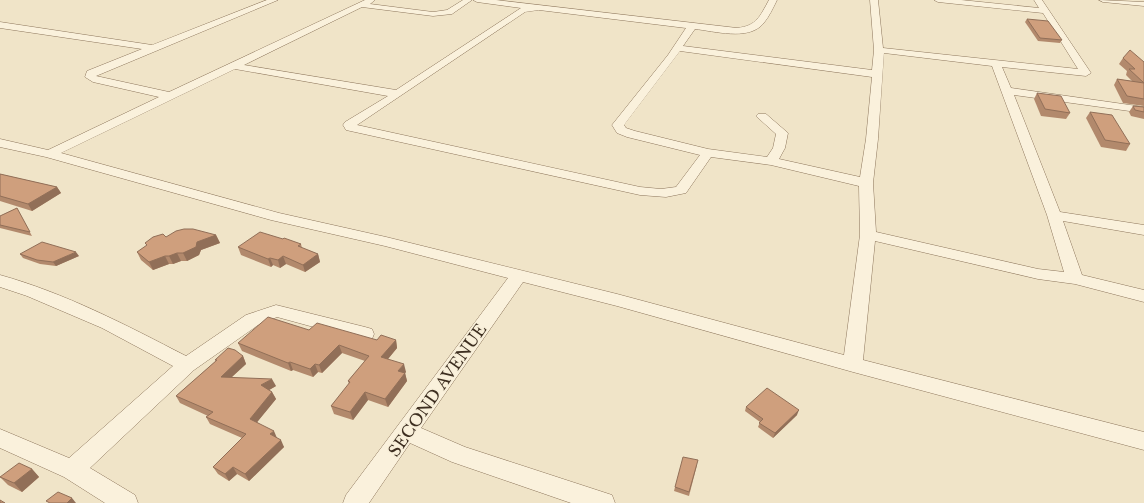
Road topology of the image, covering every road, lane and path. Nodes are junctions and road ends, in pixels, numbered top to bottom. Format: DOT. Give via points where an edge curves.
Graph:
graph roads {
  1 [pos="274,0"];
  2 [pos="468,0"];
  3 [pos="477,0"];
  4 [pos="773,0"];
  5 [pos="874,0"];
  6 [pos="938,0"];
  7 [pos="1038,0"];
  8 [pos="1103,0"];
  9 [pos="366,2"];
  10 [pos="1144,4"];
  11 [pos="539,8"];
  12 [pos="1044,11"];
  13 [pos="0,25"];
  14 [pos="692,26"];
  15 [pos="152,48"];
  16 [pos="677,48"];
  17 [pos="879,50"];
  18 [pos="996,63"];
  19 [pos="234,66"];
  20 [pos="876,74"];
  21 [pos="1006,91"];
  22 [pos="398,94"];
  23 [pos="170,96"];
  24 [pos="1144,110"];
  25 [pos="762,116"];
  26 [pos="0,143"];
  27 [pos="708,153"];
  28 [pos="49,154"];
  29 [pos="771,161"];
  30 [pos="866,183"];
  31 [pos="1054,215"];
  32 [pos="1144,230"];
  33 [pos="868,235"];
  34 [pos="518,276"];
  35 [pos="1075,279"];
  36 [pos="0,281"];
  37 [pos="1144,296"];
  38 [pos="364,334"];
  39 [pos="187,364"];
  40 [pos="852,365"];
  41 [pos="407,432"];
  42 [pos="0,438"];
  43 [pos="1144,441"];
  44 [pos="72,470"];
  45 [pos="126,503"];
  46 [pos="355,503"];
  47 [pos="603,503"];
  1 -- 15 [label="street"];
  2 -- 9 [label="street" via="449,12 438,14"];
  3 -- 11 [label="street"];
  4 -- 14 [label="street" via="760,24 754,28 737,31"];
  5 -- 17 [label="street"];
  6 -- 12 [label="street"];
  7 -- 12 [label="street"];
  8 -- 10 [label="street"];
  9 -- 19 [label="street"];
  11 -- 14 [label="street"];
  11 -- 22 [label="street" via="523,10"];
  12 -- 18 [label="street" via="1086,73"];
  13 -- 15 [label="street"];
  14 -- 16 [label="street"];
  15 -- 23 [label="street" via="90,73 90,77"];
  16 -- 20 [label="street"];
  16 -- 27 [label="street" via="618,125 631,134"];
  17 -- 18 [label="street"];
  17 -- 20 [label="street"];
  18 -- 21 [label="street"];
  19 -- 22 [label="street"];
  19 -- 23 [label="street"];
  20 -- 30 [label="street"];
  21 -- 24 [label="street"];
  21 -- 31 [label="street"];
  22 -- 27 [label="street" via="352,122 350,127 658,193 674,193 681,190"];
  23 -- 28 [label="street"];
  25 -- 29 [label="street" via="782,133 779,148"];
  26 -- 28 [label="street"];
  27 -- 29 [label="street"];
  28 -- 34 [label="street" via="276,216"];
  29 -- 30 [label="street"];
  30 -- 33 [label="street"];
  31 -- 32 [label="street"];
  31 -- 35 [label="street"];
  33 -- 35 [label="street" via="1038,274"];
  33 -- 40 [label="street"];
  34 -- 40 [label="street" via="617,300"];
  34 -- 41 [label="street, SECOND AVENUE"];
  35 -- 37 [label="street"];
  36 -- 39 [label="street" via="108,323"];
  38 -- 39 [label="street" via="276,311 252,320"];
  39 -- 44 [label="street"];
  40 -- 43 [label="street"];
  41 -- 46 [label="street, SECOND AVENUE"];
  41 -- 47 [label="street" via="460,455"];
  42 -- 44 [label="street"];
  44 -- 45 [label="street"];
}
